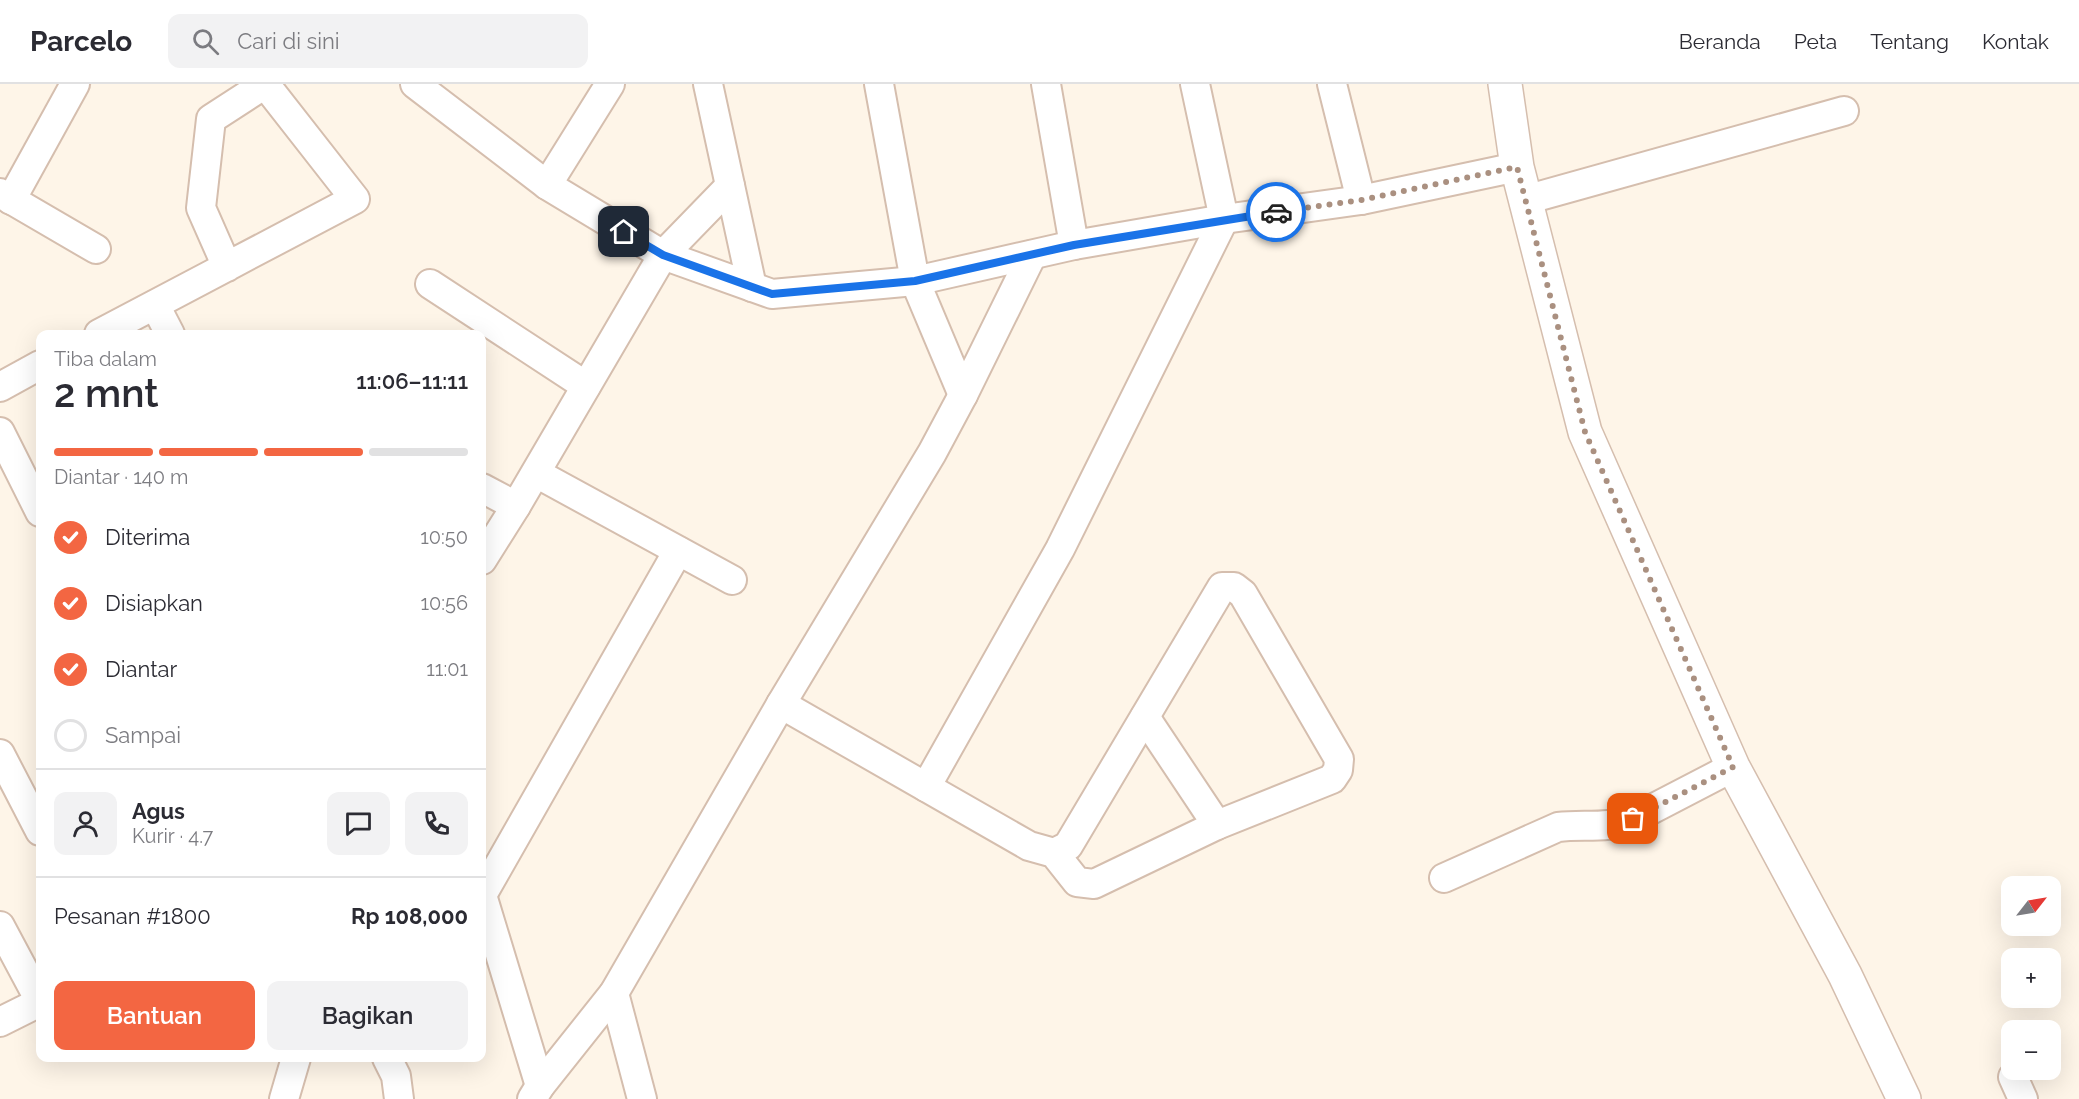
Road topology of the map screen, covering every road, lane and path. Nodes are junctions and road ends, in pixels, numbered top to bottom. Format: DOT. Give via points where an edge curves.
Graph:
graph roads {
  1 [pos="75,84"];
  2 [pos="610,84"];
  3 [pos="708,84"];
  4 [pos="879,84"];
  5 [pos="1046,84"];
  6 [pos="1196,84"];
  7 [pos="1332,84"];
  8 [pos="1505,84"];
  9 [pos="418,85"];
  10 [pos="1844,111"];
  11 [pos="1517,167"];
  12 [pos="547,185"];
  13 [pos="730,186"];
  14 [pos="5,197"];
  15 [pos="1361,200"];
  16 [pos="1525,200"];
  17 [pos="1224,219"];
  18 [pos="1074,245"];
  19 [pos="96,249"];
  20 [pos="663,255"];
  21 [pos="1032,255"];
  22 [pos="227,267"];
  23 [pos="915,281"];
  24 [pos="430,284"];
  25 [pos="752,287"];
  26 [pos="155,305"];
  27 [pos="107,330"];
  28 [pos="168,330"];
  29 [pos="36,367"];
  30 [pos="586,386"];
  31 [pos="0,387"];
  32 [pos="963,395"];
  33 [pos="0,432"];
  34 [pos="536,473"];
  35 [pos="486,490"];
  36 [pos="36,504"];
  37 [pos="516,506"];
  38 [pos="678,551"];
  39 [pos="486,554"];
  40 [pos="732,579"];
  41 [pos="781,704"];
  42 [pos="1145,717"];
  43 [pos="0,754"];
  44 [pos="1733,767"];
  45 [pos="926,788"];
  46 [pos="36,823"];
  47 [pos="1217,825"];
  48 [pos="1054,853"];
  49 [pos="1444,878"];
  50 [pos="486,888"];
  51 [pos="486,910"];
  52 [pos="0,926"];
  53 [pos="614,993"];
  54 [pos="36,994"];
  55 [pos="36,1004"];
  56 [pos="0,1022"];
  57 [pos="295,1062"];
  58 [pos="389,1062"];
  59 [pos="536,1093"];
  60 [pos="284,1099"];
  61 [pos="399,1099"];
  62 [pos="642,1099"];
  63 [pos="1904,1099"];
  1 -- 14 [label="street"];
  2 -- 12 [label="street"];
  3 -- 13 [label="street"];
  4 -- 23 [label="street"];
  5 -- 18 [label="street"];
  6 -- 17 [label="street"];
  7 -- 15 [label="street"];
  8 -- 11 [label="street"];
  9 -- 12 [label="street"];
  10 -- 16 [label="street"];
  11 -- 15 [label="street"];
  11 -- 16 [label="street"];
  12 -- 20 [label="street"];
  13 -- 20 [label="street"];
  13 -- 25 [label="street"];
  14 -- 19 [label="street"];
  15 -- 17 [label="street"];
  16 -- 44 [label="street" via="1585,432"];
  17 -- 18 [label="street"];
  17 -- 45 [label="street" via="1060,549"];
  18 -- 21 [label="street"];
  20 -- 25 [label="street"];
  20 -- 30 [label="street"];
  21 -- 23 [label="street"];
  21 -- 32 [label="street"];
  22 -- 22 [label="street" via="355,199 265,84 211,119 201,208"];
  22 -- 26 [label="street"];
  23 -- 25 [label="street" via="772,294"];
  23 -- 32 [label="street"];
  24 -- 30 [label="street"];
  26 -- 27 [label="street"];
  26 -- 28 [label="street"];
  29 -- 31 [label="street"];
  30 -- 34 [label="street"];
  32 -- 41 [label="street"];
  33 -- 36 [label="street"];
  34 -- 37 [label="street"];
  34 -- 38 [label="street"];
  35 -- 37 [label="street"];
  37 -- 39 [label="street"];
  38 -- 40 [label="street"];
  38 -- 50 [label="street"];
  41 -- 45 [label="street"];
  41 -- 53 [label="street"];
  42 -- 47 [label="street"];
  42 -- 47 [label="street" via="1222,587 1234,587 1243,594 1339,759 1332,778"];
  42 -- 48 [label="street" via="1068,846"];
  43 -- 46 [label="street"];
  44 -- 49 [label="street" via="1617,826 1558,827"];
  44 -- 63 [label="street" via="1845,975"];
  45 -- 48 [label="street" via="1029,846"];
  47 -- 48 [label="street" via="1094,884 1077,882"];
  51 -- 59 [label="street"];
  52 -- 54 [label="street"];
  53 -- 59 [label="street"];
  53 -- 62 [label="street"];
  55 -- 56 [label="street"];
  57 -- 60 [label="street"];
  58 -- 61 [label="street" via="396,1076"];
}
